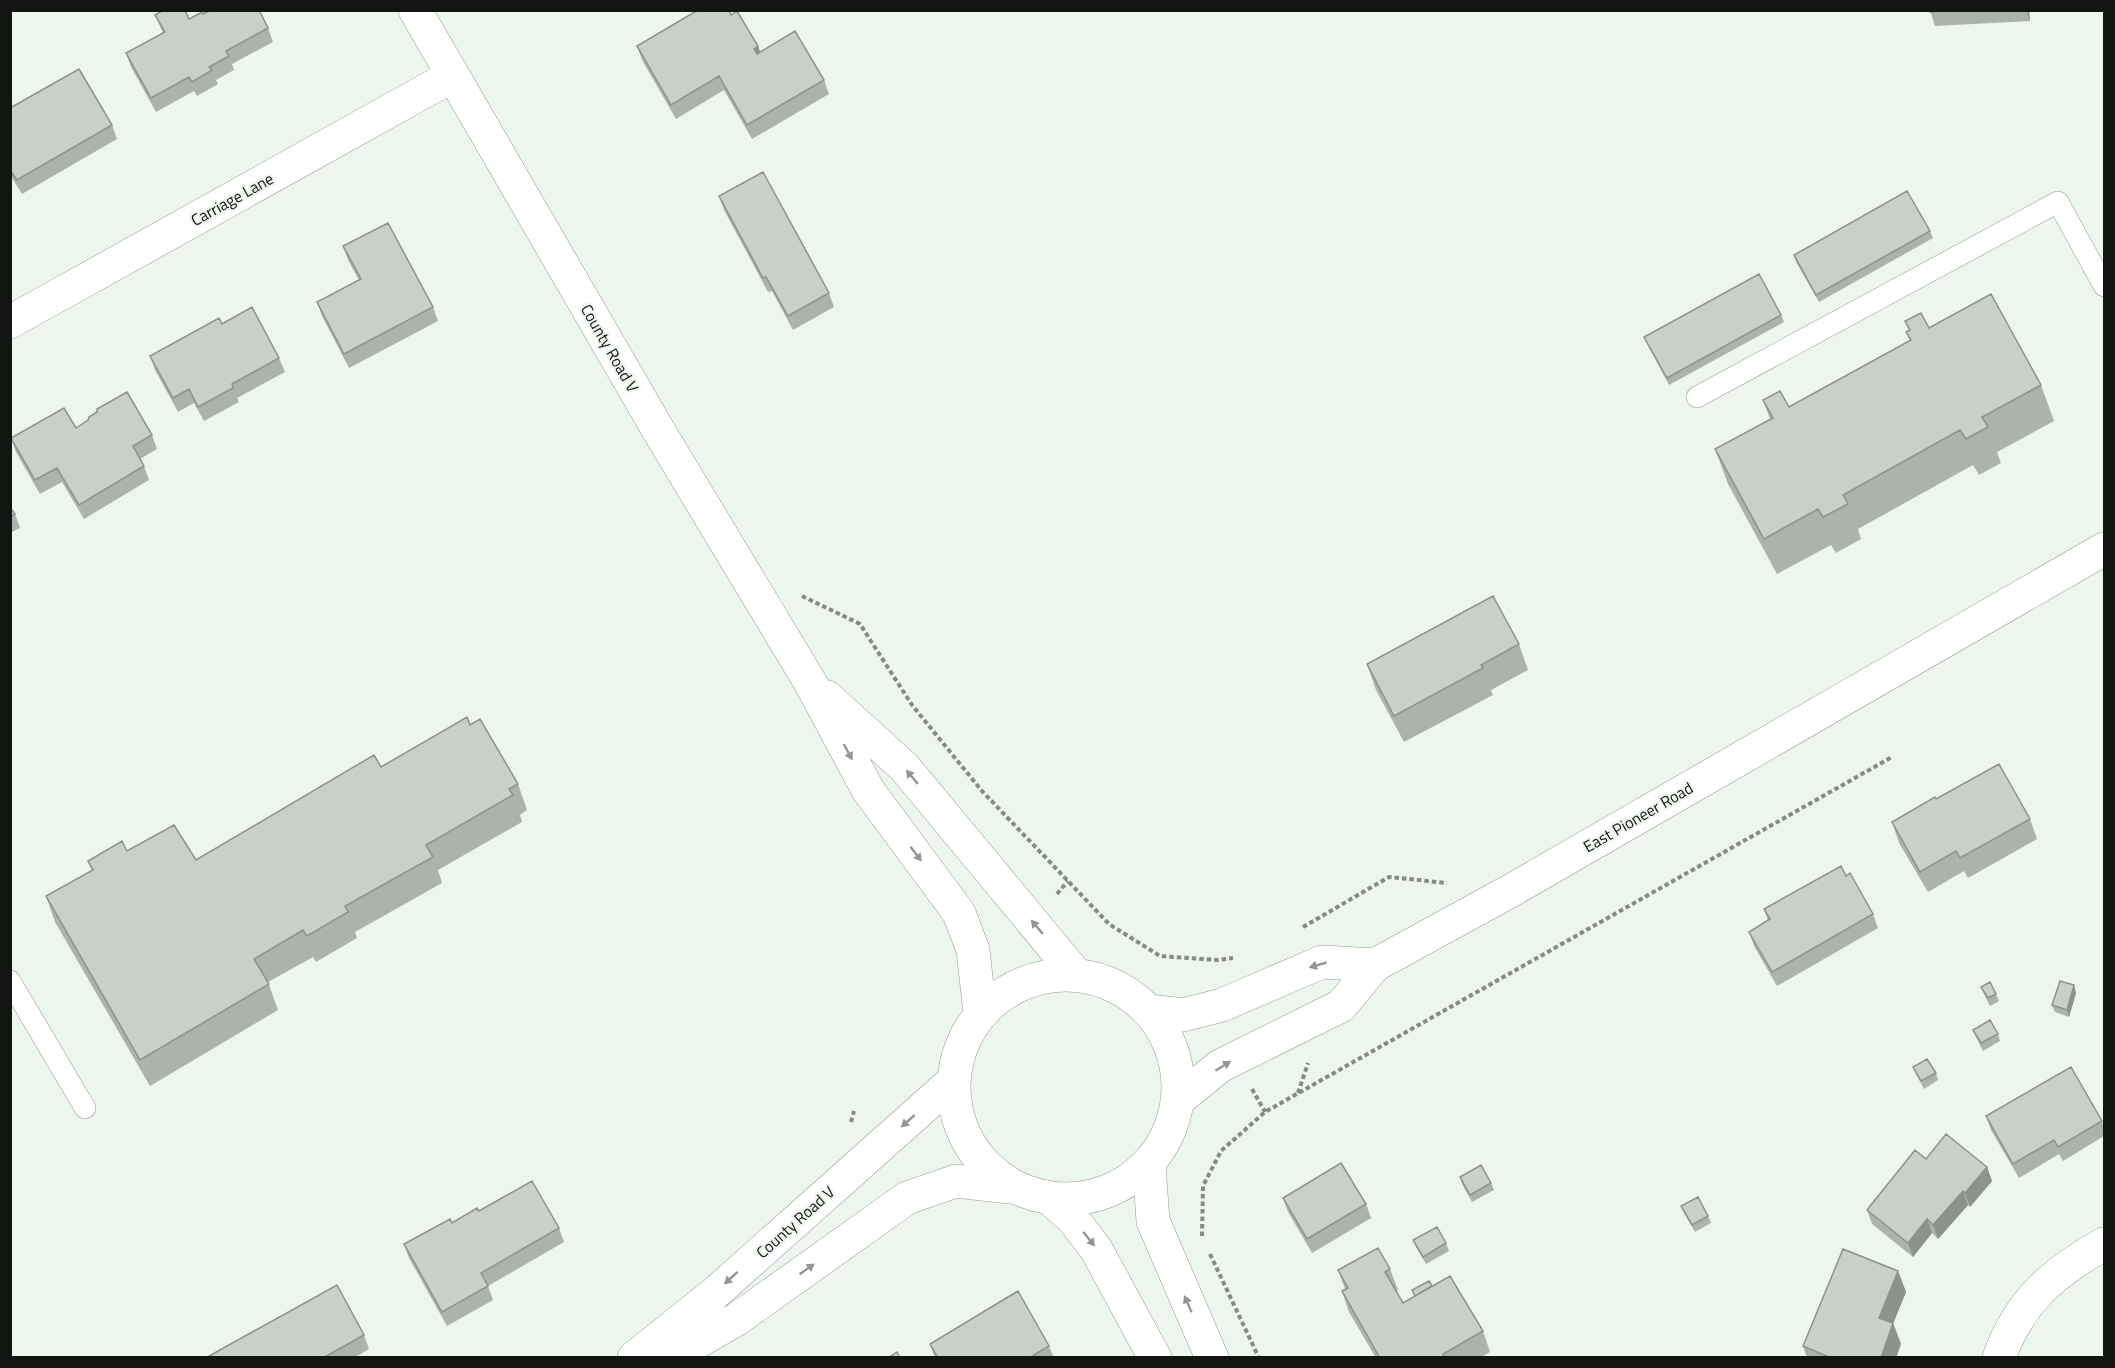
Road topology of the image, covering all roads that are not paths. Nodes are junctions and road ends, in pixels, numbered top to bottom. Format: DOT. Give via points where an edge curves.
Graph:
graph roads {
  1 [pos="415,10"];
  2 [pos="452,76"];
  3 [pos="2104,286"];
  4 [pos="10,322"];
  5 [pos="1697,397"];
  6 [pos="2104,549"];
  7 [pos="810,682"];
  8 [pos="1375,965"];
  9 [pos="1074,972"];
  10 [pos="10,981"];
  11 [pos="1149,1011"];
  12 [pos="980,1013"];
  13 [pos="952,1082"];
  14 [pos="1177,1101"];
  15 [pos="85,1108"];
  16 [pos="1149,1166"];
  17 [pos="1010,1187"];
  18 [pos="1048,1197"];
  19 [pos="2104,1244"];
  20 [pos="634,1358"];
  21 [pos="670,1358"];
  22 [pos="1155,1358"];
  23 [pos="1212,1358"];
  24 [pos="1999,1358"];
  1 -- 2 [label="main road, County Road V"];
  2 -- 4 [label="main road, Carriage Lane"];
  2 -- 7 [label="main road, County Road V"];
  3 -- 5 [label="lane" via="2058,202"];
  6 -- 8 [label="main road, East Pioneer Road"];
  9 -- 7 [label="main road, County Road V, one-way" via="905,768"];
  7 -- 12 [label="main road, County Road V, one-way" via="868,790 959,913 973,950"];
  8 -- 11 [label="main road, one-way" via="1322,962 1222,1005 1184,1015"];
  14 -- 8 [label="main road, one-way" via="1220,1066 1341,1006"];
  9 -- 11 [label="main road" via="1116,986"];
  9 -- 12 [label="main road" via="1045,978 1002,997"];
  10 -- 15 [label="lane"];
  11 -- 14 [label="main road" via="1163,1031 1176,1079"];
  12 -- 13 [label="main road" via="960,1043"];
  13 -- 17 [label="main road" via="958,1116 969,1144"];
  13 -- 20 [label="main road, County Road V, one-way" via="714,1294"];
  14 -- 16 [label="main road" via="1167,1138"];
  16 -- 18 [label="main road" via="1119,1186 1079,1198"];
  23 -- 16 [label="main road, one-way" via="1153,1221"];
  17 -- 18 [label="main road"];
  21 -- 17 [label="main road, one-way" via="737,1319 907,1198 956,1181"];
  18 -- 22 [label="main road, one-way" via="1073,1219 1096,1249"];
  19 -- 24 [label="main road" via="2073,1261 2031,1298"];
}
